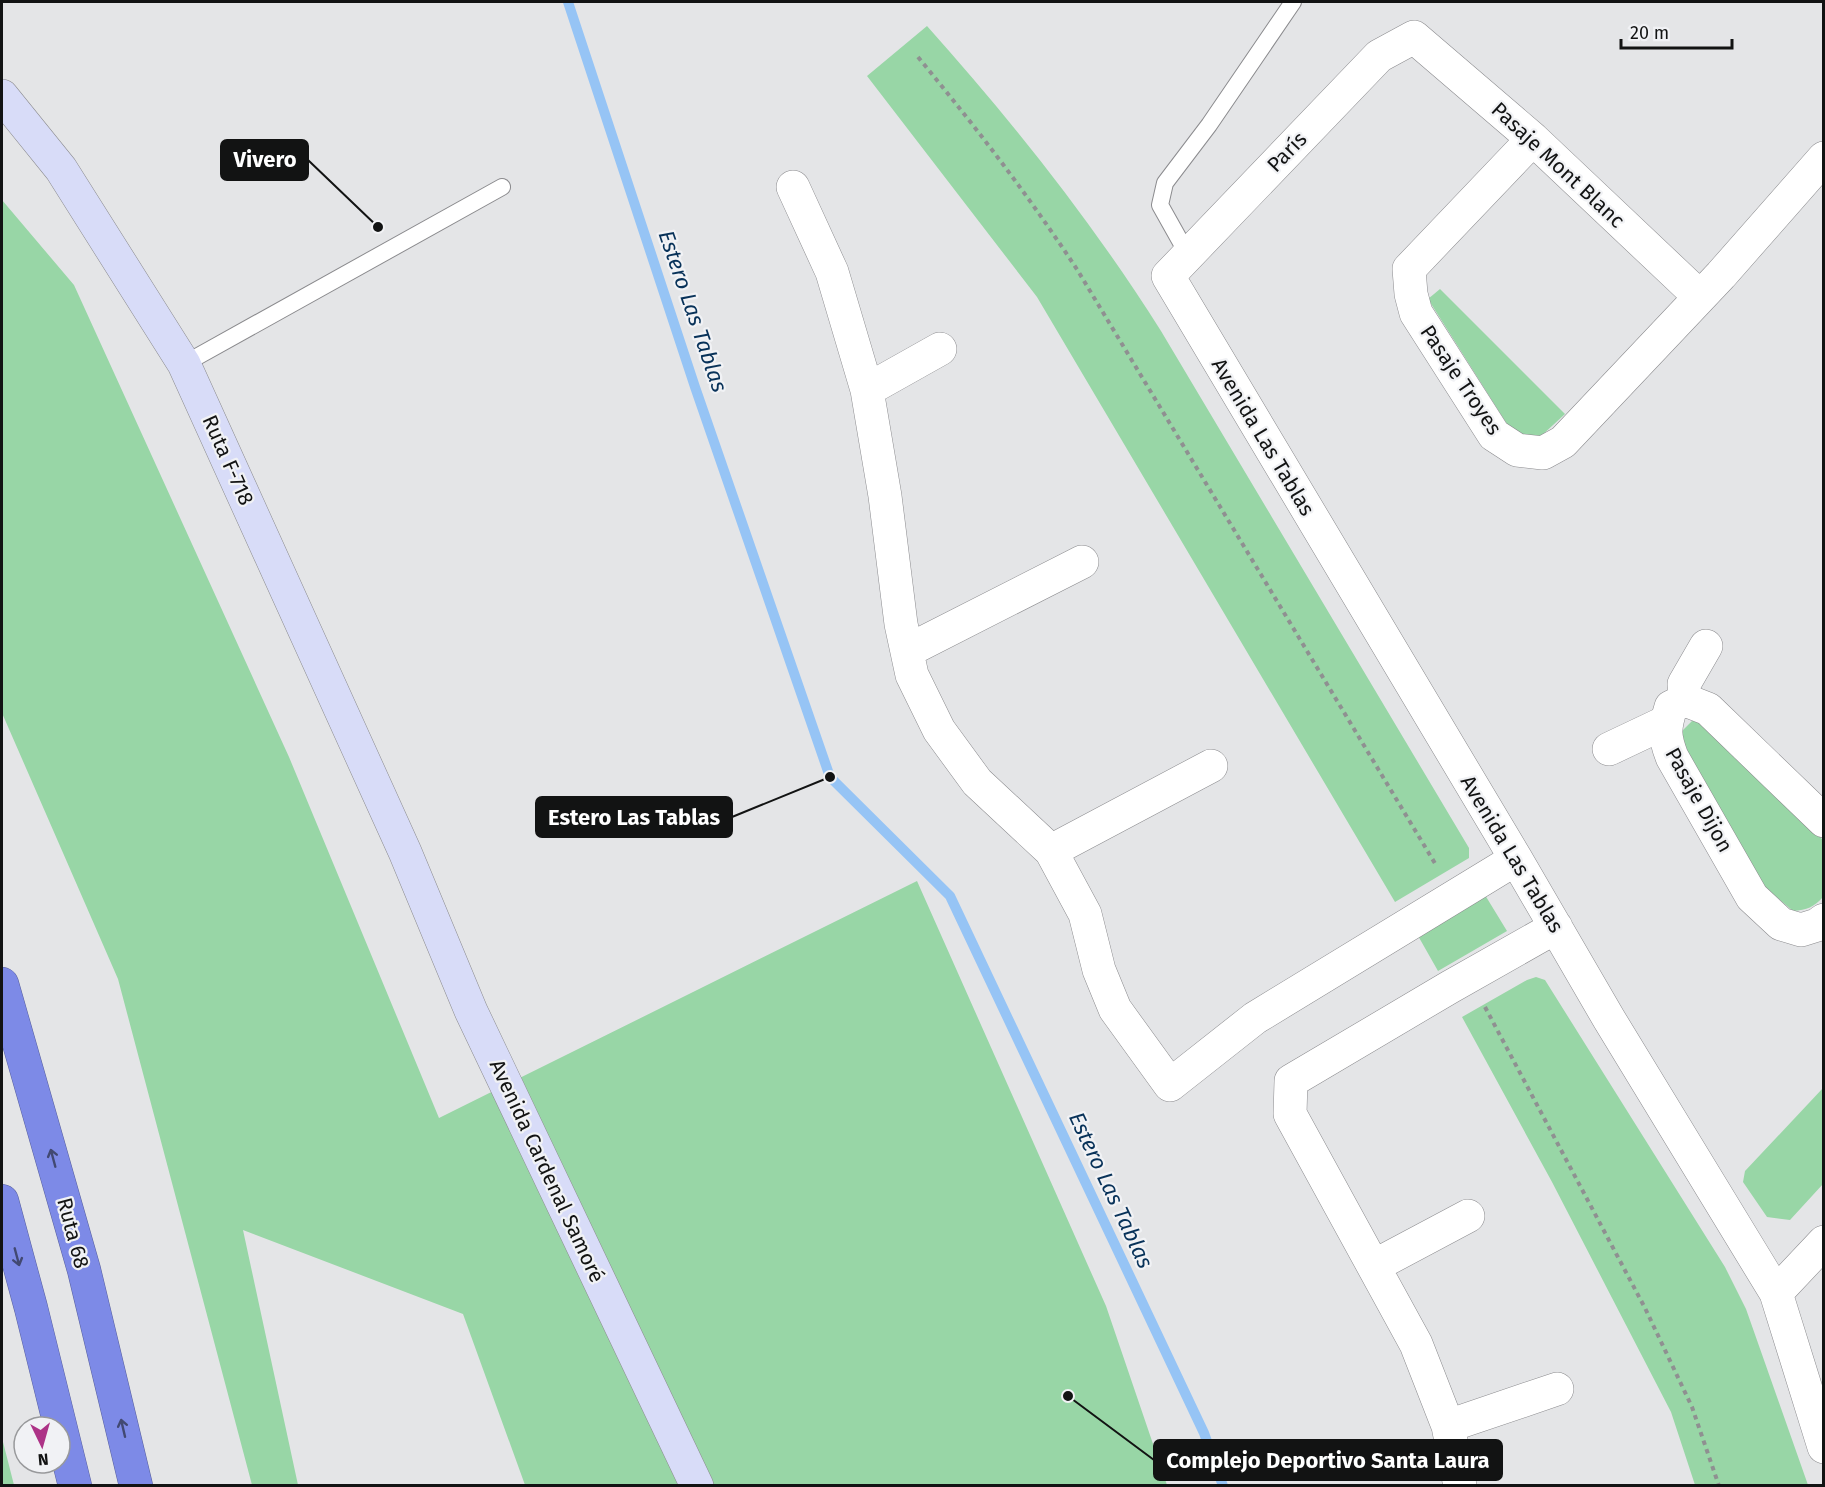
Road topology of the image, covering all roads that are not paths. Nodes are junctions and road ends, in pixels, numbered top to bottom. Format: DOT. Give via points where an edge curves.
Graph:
graph roads {
  1 [pos="1293,2"];
  2 [pos="1414,37"];
  3 [pos="2,96"];
  4 [pos="1533,139"];
  5 [pos="1824,158"];
  6 [pos="502,187"];
  7 [pos="793,187"];
  8 [pos="1178,266"];
  9 [pos="1699,296"];
  10 [pos="940,349"];
  11 [pos="184,364"];
  12 [pos="867,390"];
  13 [pos="1082,562"];
  14 [pos="1706,645"];
  15 [pos="907,651"];
  16 [pos="1675,711"];
  17 [pos="1609,749"];
  18 [pos="1211,766"];
  19 [pos="1824,821"];
  20 [pos="1051,851"];
  21 [pos="405,852"];
  22 [pos="1516,859"];
  23 [pos="1824,920"];
  24 [pos="1556,927"];
  25 [pos="2,984"];
  26 [pos="2,1201"];
  27 [pos="1468,1216"];
  28 [pos="1824,1242"];
  29 [pos="1374,1266"];
  30 [pos="1776,1293"];
  31 [pos="1557,1389"];
  32 [pos="1448,1426"];
  33 [pos="1824,1447"];
  34 [pos="75,1485"];
  35 [pos="136,1485"];
  36 [pos="697,1485"];
  37 [pos="1460,1485"];
  1 -- 8 [label="lane" via="1165,183 1160,205"];
  2 -- 4 [label="street, Pasaje Mont Blanc"];
  2 -- 8 [label="street, París" via="1379,56"];
  3 -- 11 [label="main road, Ruta F-718" via="61,169"];
  4 -- 9 [label="street, Pasaje Mont Blanc"];
  4 -- 9 [label="street, Pasaje Troyes" via="1409,270 1416,313 1494,435 1517,450 1543,453 1563,442"];
  5 -- 9 [label="street"];
  6 -- 11 [label="lane"];
  7 -- 12 [label="street" via="832,272"];
  8 -- 22 [label="street, Avenida Las Tablas"];
  10 -- 12 [label="street"];
  11 -- 21 [label="main road, Ruta F-718"];
  12 -- 15 [label="street"];
  13 -- 15 [label="street"];
  14 -- 16 [label="street" via="1684,684"];
  15 -- 20 [label="street" via="912,675 939,730 977,782"];
  16 -- 17 [label="street"];
  16 -- 19 [label="street" via="1708,709"];
  16 -- 23 [label="street, Pasaje Dijon" via="1665,737 1672,757 1752,897 1781,924 1801,930"];
  18 -- 20 [label="street"];
  20 -- 22 [label="street" via="1085,914 1099,970 1115,1009 1170,1085 1256,1018"];
  21 -- 36 [label="main road, Avenida Cardenal Samoré" via="471,1011"];
  22 -- 24 [label="street, Avenida Las Tablas"];
  24 -- 29 [label="street" via="1291,1081 1290,1114"];
  24 -- 30 [label="street, Avenida Las Tablas"];
  35 -- 25 [label="highway, Ruta 68, one-way" via="84,1270"];
  26 -- 34 [label="highway, one-way"];
  27 -- 29 [label="street"];
  28 -- 30 [label="street"];
  29 -- 32 [label="street" via="1416,1344"];
  30 -- 33 [label="street, Avenida Las Tablas"];
  31 -- 32 [label="street"];
  32 -- 37 [label="street"];
}
